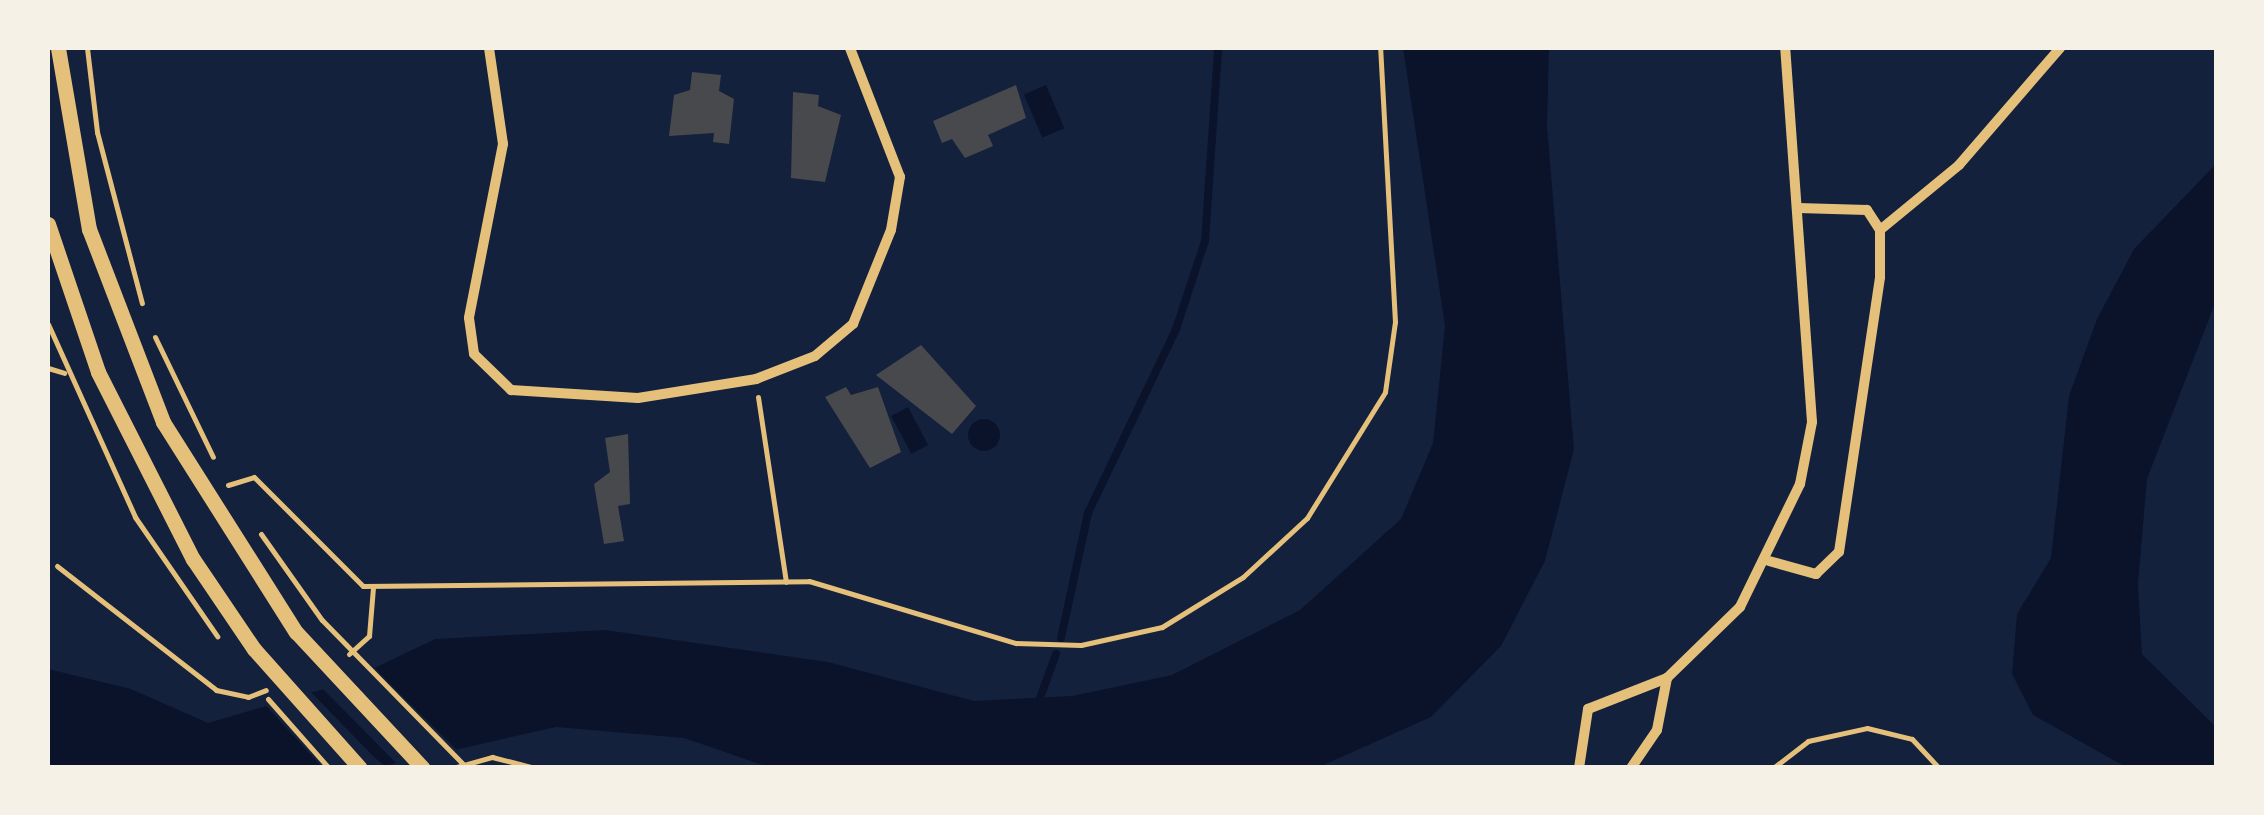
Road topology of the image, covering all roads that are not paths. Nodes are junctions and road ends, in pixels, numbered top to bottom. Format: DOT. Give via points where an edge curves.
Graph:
graph roads {
  1 [pos="58,48"];
  2 [pos="488,48"];
  3 [pos="850,48"];
  4 [pos="1785,48"];
  5 [pos="2060,48"];
  6 [pos="1798,208"];
  7 [pos="48,224"];
  8 [pos="1880,230"];
  9 [pos="1769,561"];
  10 [pos="1667,678"];
  11 [pos="360,768"];
  12 [pos="423,768"];
  13 [pos="1579,768"];
  14 [pos="1631,768"];
  1 -- 12 [label="main road" via="78,181 120,321 194,481 296,632"];
  2 -- 3 [label="street" via="504,144 469,318 483,368 511,390 672,396 756,378 843,336 891,230 897,159"];
  4 -- 6 [label="street"];
  5 -- 8 [label="street" via="1959,165"];
  6 -- 8 [label="street" via="1860,207"];
  6 -- 9 [label="street" via="1812,422"];
  7 -- 11 [label="main road" via="128,439 254,648"];
  8 -- 9 [label="street" via="1839,552 1816,574"];
  9 -- 10 [label="street" via="1740,607"];
  10 -- 13 [label="street" via="1588,709"];
  10 -- 14 [label="street" via="1657,730"];
}
